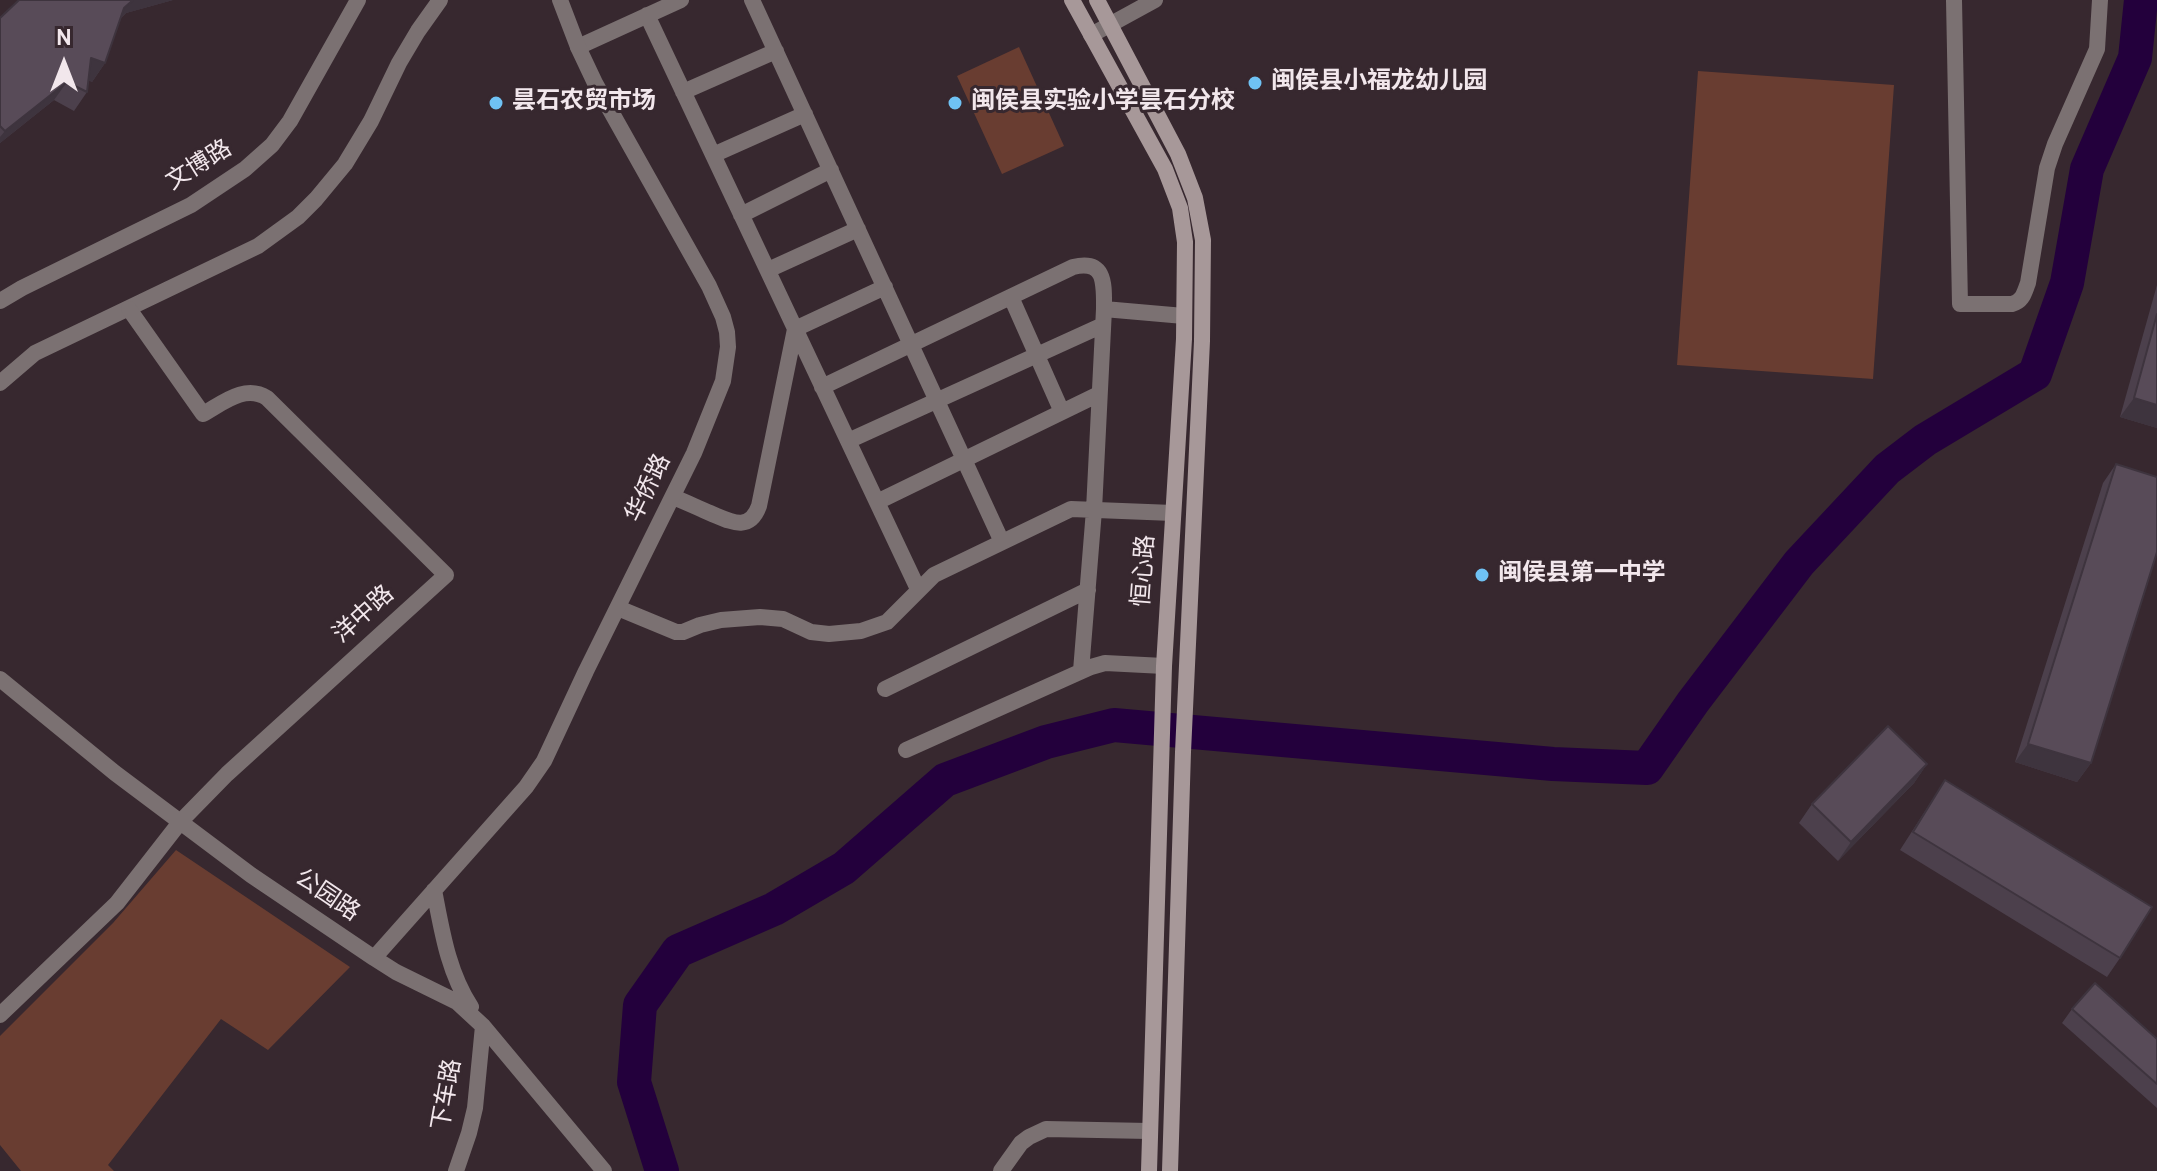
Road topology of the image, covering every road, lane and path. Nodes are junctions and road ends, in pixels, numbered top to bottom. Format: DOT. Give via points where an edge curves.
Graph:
graph roads {
  1 [pos="358,0"];
  2 [pos="440,0"];
  3 [pos="560,0"];
  4 [pos="681,0"];
  5 [pos="752,0"];
  6 [pos="1072,0"];
  7 [pos="1097,0"];
  8 [pos="1155,0"];
  9 [pos="1954,0"];
  10 [pos="2100,0"];
  11 [pos="647,15"];
  12 [pos="1110,24"];
  13 [pos="1091,35"];
  14 [pos="578,47"];
  15 [pos="776,51"];
  16 [pos="683,92"];
  17 [pos="805,114"];
  18 [pos="713,155"];
  19 [pos="831,170"];
  20 [pos="741,215"];
  21 [pos="858,229"];
  22 [pos="768,270"];
  23 [pos="885,287"];
  24 [pos="1011,297"];
  25 [pos="0,301"];
  26 [pos="129,309"];
  27 [pos="1184,316"];
  28 [pos="1104,317"];
  29 [pos="795,329"];
  30 [pos="911,344"];
  31 [pos="1037,355"];
  32 [pos="0,383"];
  33 [pos="822,387"];
  34 [pos="1099,394"];
  35 [pos="937,401"];
  36 [pos="1062,412"];
  37 [pos="848,441"];
  38 [pos="964,460"];
  39 [pos="673,497"];
  40 [pos="877,502"];
  41 [pos="1094,510"];
  42 [pos="1173,513"];
  43 [pos="1002,542"];
  44 [pos="918,589"];
  45 [pos="1088,590"];
  46 [pos="618,608"];
  47 [pos="1164,666"];
  48 [pos="1081,671"];
  49 [pos="0,679"];
  50 [pos="885,689"];
  51 [pos="906,750"];
  52 [pos="181,821"];
  53 [pos="434,890"];
  54 [pos="374,958"];
  55 [pos="0,1015"];
  56 [pos="483,1026"];
  57 [pos="1149,1131"];
  58 [pos="456,1171"];
  59 [pos="604,1171"];
  60 [pos="1001,1171"];
  61 [pos="1149,1171"];
  62 [pos="1170,1171"];
  1 -- 25 [label="street, 文博路" via="290,121 253,163 191,205"];
  2 -- 26 [label="street" via="399,63 359,142 316,199 258,246"];
  3 -- 14 [label="street, 华侨路"];
  4 -- 11 [label="street"];
  5 -- 15 [label="street"];
  6 -- 13 [label="main road, 恒心路"];
  7 -- 12 [label="main road, 恒心路"];
  8 -- 12 [label="street"];
  9 -- 10 [label="street" via="1960,304 2012,304 2023,297 2028,283 2055,144 2097,49"];
  11 -- 14 [label="street"];
  11 -- 16 [label="street"];
  12 -- 13 [label="street"];
  12 -- 62 [label="main road, 恒心路" via="1183,165 1203,240"];
  13 -- 27 [label="main road, 恒心路" via="1152,143 1180,208"];
  14 -- 39 [label="street, 华侨路" via="709,286 727,332 723,381"];
  15 -- 16 [label="street"];
  15 -- 17 [label="street"];
  16 -- 18 [label="street"];
  17 -- 18 [label="street"];
  17 -- 19 [label="street"];
  18 -- 20 [label="street"];
  19 -- 20 [label="street"];
  19 -- 21 [label="street"];
  20 -- 22 [label="street"];
  21 -- 22 [label="street"];
  21 -- 23 [label="street"];
  22 -- 29 [label="street"];
  23 -- 29 [label="street"];
  23 -- 30 [label="street"];
  24 -- 28 [label="street" via="1073,267 1090,266 1102,276"];
  24 -- 30 [label="street"];
  24 -- 31 [label="street"];
  26 -- 32 [label="street" via="35,353"];
  26 -- 52 [label="street, 洋中路" via="203,414 246,392 267,398 446,575 260,742"];
  27 -- 28 [label="street"];
  27 -- 42 [label="main road, 恒心路"];
  28 -- 31 [label="street"];
  28 -- 34 [label="street"];
  29 -- 33 [label="street"];
  29 -- 39 [label="street" via="756,514 736,523"];
  30 -- 33 [label="street"];
  30 -- 35 [label="street"];
  31 -- 35 [label="street"];
  31 -- 36 [label="street"];
  33 -- 37 [label="street"];
  34 -- 36 [label="street"];
  34 -- 41 [label="street"];
  35 -- 37 [label="street"];
  35 -- 38 [label="street"];
  36 -- 38 [label="street"];
  37 -- 40 [label="street"];
  38 -- 40 [label="street"];
  38 -- 43 [label="street"];
  39 -- 46 [label="street, 华侨路"];
  40 -- 44 [label="street"];
  41 -- 42 [label="street"];
  41 -- 43 [label="street" via="1071,509"];
  41 -- 45 [label="street"];
  42 -- 47 [label="main road, 恒心路"];
  43 -- 44 [label="street" via="934,575"];
  44 -- 46 [label="street" via="887,622 845,634 811,632 783,619 760,617 676,632"];
  45 -- 48 [label="street"];
  45 -- 50 [label="street"];
  46 -- 53 [label="street, 华侨路" via="535,776"];
  47 -- 48 [label="street" via="1105,663"];
  47 -- 57 [label="main road, 恒心路"];
  48 -- 51 [label="street"];
  49 -- 52 [label="street, 公园路"];
  52 -- 54 [label="street, 公园路"];
  52 -- 55 [label="street, 洋中路" via="117,903"];
  53 -- 54 [label="street, 华侨路"];
  53 -- 56 [label="street" via="455,979"];
  54 -- 56 [label="street, 公园路" via="457,1002"];
  56 -- 58 [label="street, 下车路" via="475,1108"];
  56 -- 59 [label="street, 公园路"];
  57 -- 60 [label="street" via="1046,1129 1021,1143"];
  57 -- 61 [label="main road, 恒心路"];
}
